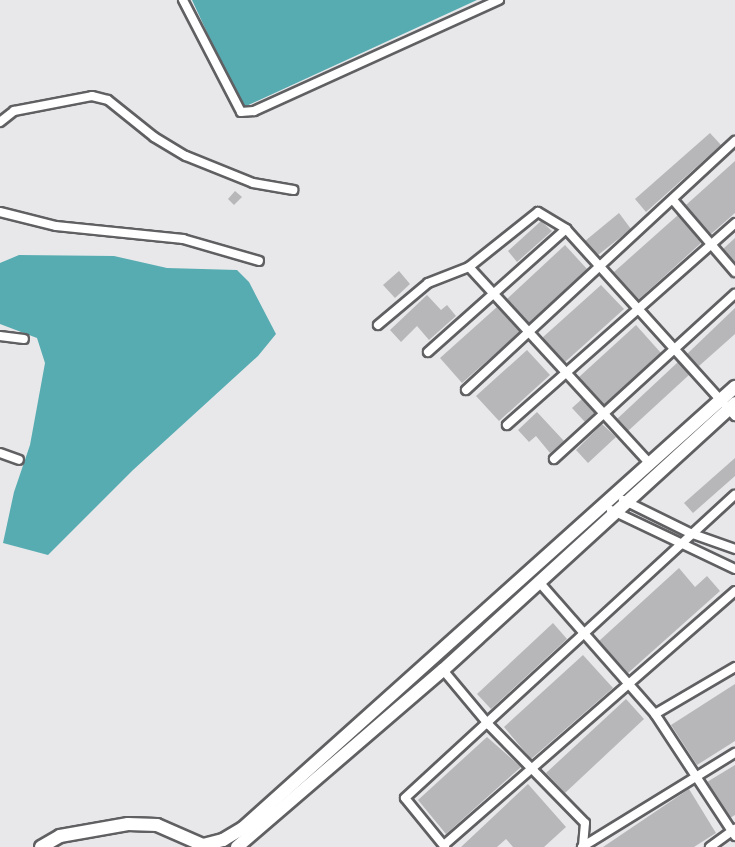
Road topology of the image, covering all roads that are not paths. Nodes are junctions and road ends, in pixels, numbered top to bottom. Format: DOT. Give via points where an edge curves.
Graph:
graph roads {
  1 [pos="183,0"];
  2 [pos="499,0"];
  3 [pos="0,122"];
  4 [pos="735,141"];
  5 [pos="293,190"];
  6 [pos="673,200"];
  7 [pos="0,212"];
  8 [pos="735,223"];
  9 [pos="567,229"];
  10 [pos="710,245"];
  11 [pos="259,261"];
  12 [pos="469,267"];
  13 [pos="602,267"];
  14 [pos="735,272"];
  15 [pos="735,294"];
  16 [pos="493,296"];
  17 [pos="638,307"];
  18 [pos="378,325"];
  19 [pos="531,331"];
  20 [pos="0,336"];
  21 [pos="24,339"];
  22 [pos="675,350"];
  23 [pos="428,352"];
  24 [pos="565,370"];
  25 [pos="735,387"];
  26 [pos="466,390"];
  27 [pos="730,407"];
  28 [pos="604,416"];
  29 [pos="507,425"];
  30 [pos="0,453"];
  31 [pos="554,459"];
  32 [pos="19,460"];
  33 [pos="648,462"];
  34 [pos="614,493"];
  35 [pos="735,495"];
  36 [pos="603,503"];
  37 [pos="628,503"];
  38 [pos="616,513"];
  39 [pos="690,532"];
  40 [pos="680,542"];
  41 [pos="735,549"];
  42 [pos="735,569"];
  43 [pos="539,582"];
  44 [pos="735,591"];
  45 [pos="585,634"];
  46 [pos="735,668"];
  47 [pos="443,670"];
  48 [pos="627,685"];
  49 [pos="655,714"];
  50 [pos="489,725"];
  51 [pos="735,753"];
  52 [pos="532,766"];
  53 [pos="697,778"];
  54 [pos="734,832"];
  55 [pos="205,846"];
  56 [pos="445,846"];
  57 [pos="42,847"];
  58 [pos="237,847"];
  59 [pos="582,847"];
  60 [pos="710,847"];
  1 -- 2 [label="street" via="241,112 254,111"];
  3 -- 5 [label="street" via="14,111 92,96 108,100 154,137 186,156 253,183"];
  4 -- 6 [label="street"];
  6 -- 10 [label="street"];
  6 -- 13 [label="street"];
  7 -- 11 [label="street" via="56,226 183,239"];
  8 -- 10 [label="street"];
  9 -- 12 [label="street" via="538,212"];
  9 -- 13 [label="street"];
  9 -- 16 [label="street"];
  10 -- 14 [label="street"];
  10 -- 17 [label="street"];
  12 -- 16 [label="street"];
  12 -- 18 [label="street" via="428,283"];
  13 -- 17 [label="street"];
  13 -- 19 [label="street"];
  15 -- 22 [label="street"];
  16 -- 19 [label="street"];
  16 -- 23 [label="street"];
  17 -- 22 [label="street"];
  17 -- 24 [label="street"];
  19 -- 24 [label="street"];
  19 -- 26 [label="street"];
  20 -- 21 [label="street"];
  22 -- 27 [label="street"];
  22 -- 28 [label="street"];
  24 -- 28 [label="street"];
  24 -- 29 [label="street"];
  25 -- 27 [label="street"];
  27 -- 33 [label="street"];
  27 -- 37 [label="street"];
  28 -- 31 [label="street"];
  28 -- 33 [label="street"];
  30 -- 32 [label="street"];
  33 -- 34 [label="street"];
  34 -- 36 [label="street"];
  34 -- 37 [label="street"];
  35 -- 39 [label="street"];
  36 -- 38 [label="street"];
  36 -- 55 [label="street" via="243,828"];
  37 -- 38 [label="street"];
  37 -- 39 [label="street"];
  38 -- 40 [label="street"];
  38 -- 43 [label="street"];
  39 -- 40 [label="street"];
  39 -- 41 [label="street"];
  40 -- 42 [label="street"];
  40 -- 45 [label="street"];
  43 -- 45 [label="street"];
  43 -- 47 [label="street"];
  44 -- 48 [label="street"];
  45 -- 48 [label="street"];
  45 -- 50 [label="street"];
  46 -- 49 [label="street"];
  47 -- 50 [label="street"];
  47 -- 58 [label="street"];
  48 -- 49 [label="street"];
  48 -- 52 [label="street"];
  49 -- 53 [label="street"];
  50 -- 52 [label="street"];
  50 -- 56 [label="street" via="405,798"];
  51 -- 53 [label="street"];
  52 -- 56 [label="street"];
  52 -- 59 [label="street" via="585,823"];
  53 -- 54 [label="street"];
  53 -- 59 [label="street"];
  54 -- 60 [label="street"];
  55 -- 57 [label="street" via="157,825 128,824 60,836"];
}
